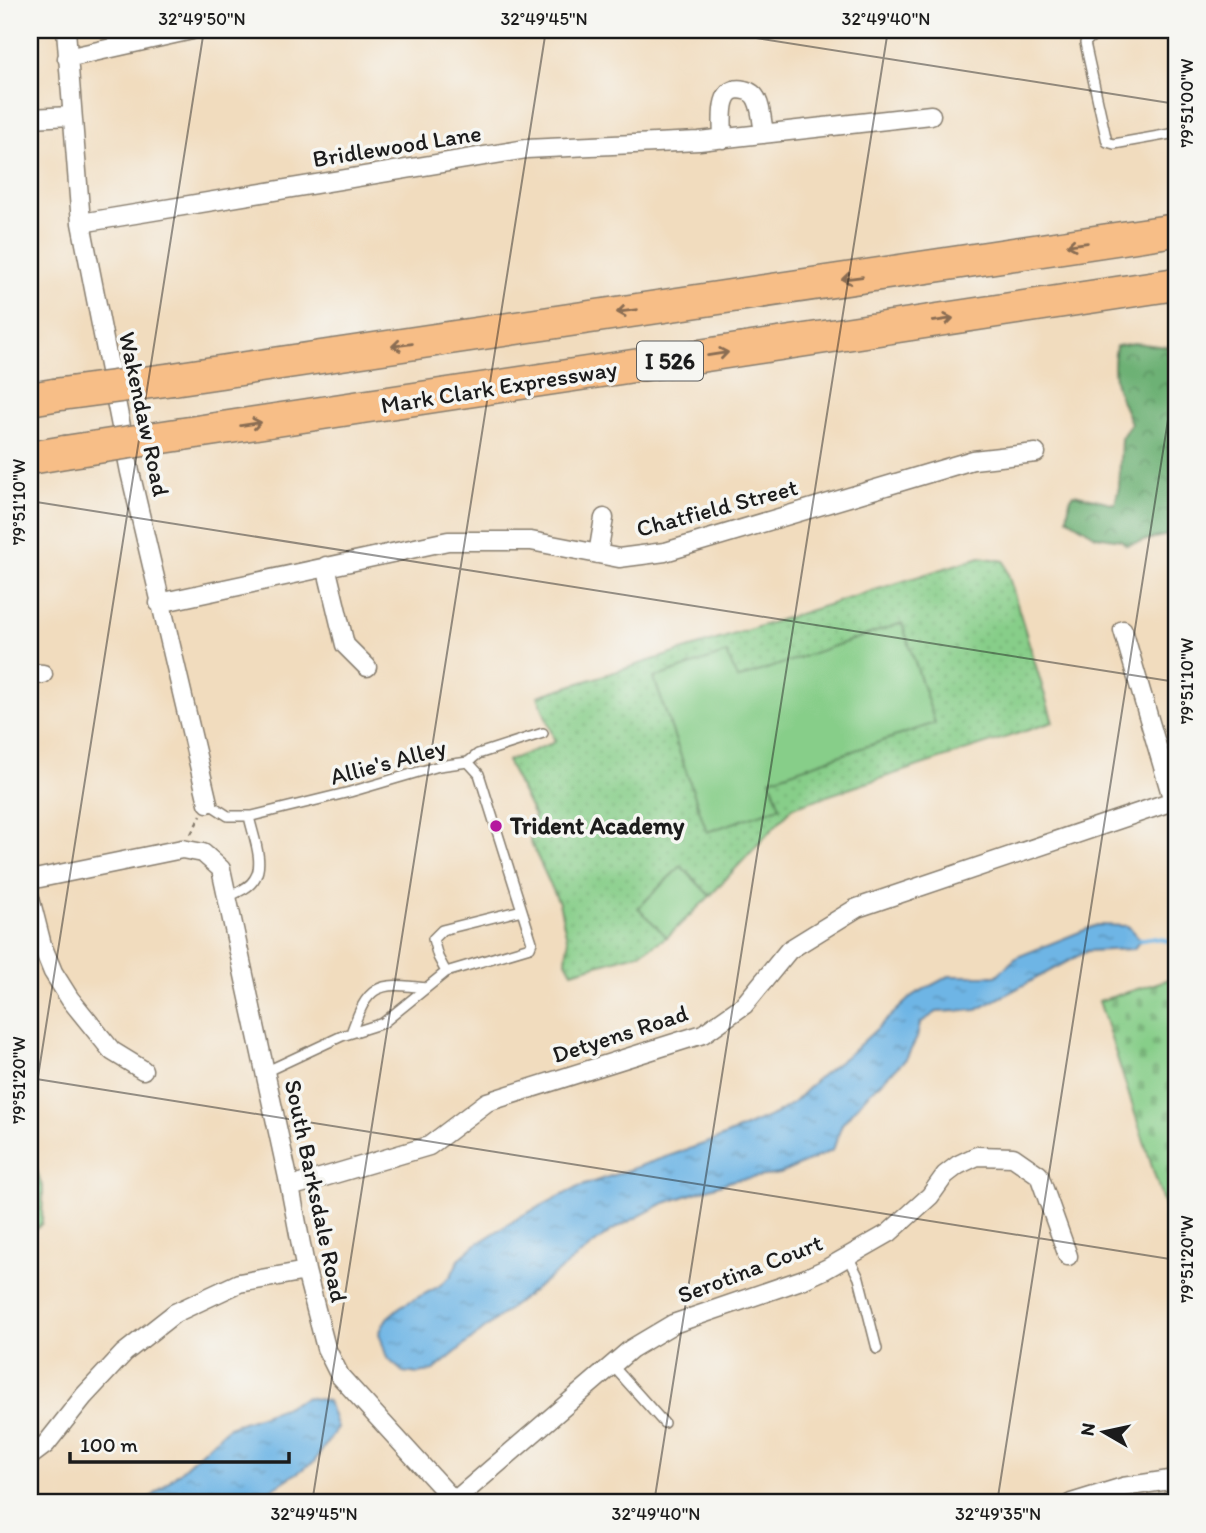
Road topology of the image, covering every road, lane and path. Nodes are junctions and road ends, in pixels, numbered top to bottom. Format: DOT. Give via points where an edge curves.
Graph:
graph roads {
  1 [pos="66,30"];
  2 [pos="192,30"];
  3 [pos="1130,30"];
  4 [pos="67,58"];
  5 [pos="72,116"];
  6 [pos="931,116"];
  7 [pos="30,118"];
  8 [pos="1176,133"];
  9 [pos="764,134"];
  10 [pos="723,139"];
  11 [pos="81,223"];
  12 [pos="1176,230"];
  13 [pos="1176,284"];
  14 [pos="42,397"];
  15 [pos="1036,453"];
  16 [pos="30,458"];
  17 [pos="604,518"];
  18 [pos="598,554"];
  19 [pos="326,566"];
  20 [pos="159,603"];
  21 [pos="1124,630"];
  22 [pos="368,667"];
  23 [pos="543,733"];
  24 [pos="468,762"];
  25 [pos="1175,800"];
  26 [pos="208,803"];
  27 [pos="249,816"];
  28 [pos="182,849"];
  29 [pos="30,880"];
  30 [pos="227,897"];
  31 [pos="30,898"];
  32 [pos="522,910"];
  33 [pos="446,972"];
  34 [pos="426,988"];
  35 [pos="351,1033"];
  36 [pos="143,1070"];
  37 [pos="265,1072"];
  38 [pos="290,1187"];
  39 [pos="848,1256"];
  40 [pos="1068,1256"];
  41 [pos="306,1271"];
  42 [pos="877,1349"];
  43 [pos="612,1366"];
  44 [pos="664,1423"];
  45 [pos="30,1456"];
  46 [pos="1176,1479"];
  47 [pos="454,1503"];
  48 [pos="1071,1503"];
  1 -- 4 [label="street, Wakendaw Road"];
  2 -- 4 [label="street"];
  3 -- 8 [label="lane" via="1091,37 1085,43 1107,142"];
  4 -- 5 [label="street, Wakendaw Road"];
  5 -- 7 [label="street"];
  5 -- 11 [label="street, Wakendaw Road"];
  6 -- 9 [label="street, Bridlewood Lane"];
  9 -- 10 [label="street, Bridlewood Lane"];
  9 -- 10 [label="street" via="759,102 754,94 737,89 724,101"];
  10 -- 11 [label="street, Bridlewood Lane" via="526,149"];
  11 -- 20 [label="street, Wakendaw Road"];
  12 -- 14 [label="highway, I 526, one-way, bridge"];
  16 -- 13 [label="highway, Mark Clark Expressway / I 526, one-way, bridge"];
  15 -- 18 [label="street, Chatfield Street" via="973,460 665,552 619,558"];
  17 -- 18 [label="street"];
  18 -- 19 [label="street, Chatfield Street" via="531,541 459,541"];
  19 -- 20 [label="street, Chatfield Street"];
  19 -- 22 [label="street" via="345,645"];
  20 -- 26 [label="street, Wakendaw Road"];
  21 -- 25 [label="street"];
  23 -- 24 [label="lane" via="478,754"];
  24 -- 27 [label="lane, Allie's Alley"];
  24 -- 32 [label="lane, Allie's Alley" via="480,774"];
  25 -- 38 [label="street, Detyens Road" via="857,908 789,950 744,1005 703,1034 487,1102 429,1146"];
  26 -- 27 [label="lane, Allie's Alley" via="228,816"];
  26 -- 28 [label="path"];
  27 -- 30 [label="lane" via="258,862 256,878"];
  28 -- 29 [label="street"];
  28 -- 30 [label="street, South Barksdale Road" via="203,853 220,869"];
  30 -- 37 [label="street, South Barksdale Road"];
  31 -- 36 [label="street" via="42,945 70,999 112,1051"];
  32 -- 33 [label="lane, Allie's Alley" via="530,947"];
  32 -- 33 [label="lane" via="442,930 433,939"];
  33 -- 34 [label="lane, Allie's Alley"];
  34 -- 35 [label="lane, Allie's Alley" via="383,1023"];
  34 -- 35 [label="lane" via="395,983 374,990 362,1003"];
  35 -- 37 [label="lane, Allie's Alley"];
  37 -- 38 [label="street, South Barksdale Road"];
  38 -- 41 [label="street, South Barksdale Road"];
  39 -- 40 [label="street, Serotina Court" via="889,1233 930,1196 945,1175 977,1156 1013,1157 1040,1175"];
  39 -- 42 [label="lane" via="859,1278"];
  39 -- 43 [label="street, Serotina Court" via="804,1279 673,1324"];
  41 -- 45 [label="street" via="239,1283 174,1313 124,1353 46,1444"];
  41 -- 47 [label="street, South Barksdale Road" via="326,1348 340,1376"];
  43 -- 44 [label="lane"];
  43 -- 47 [label="street, Serotina Court"];
  46 -- 48 [label="street" via="1123,1487"];
}
